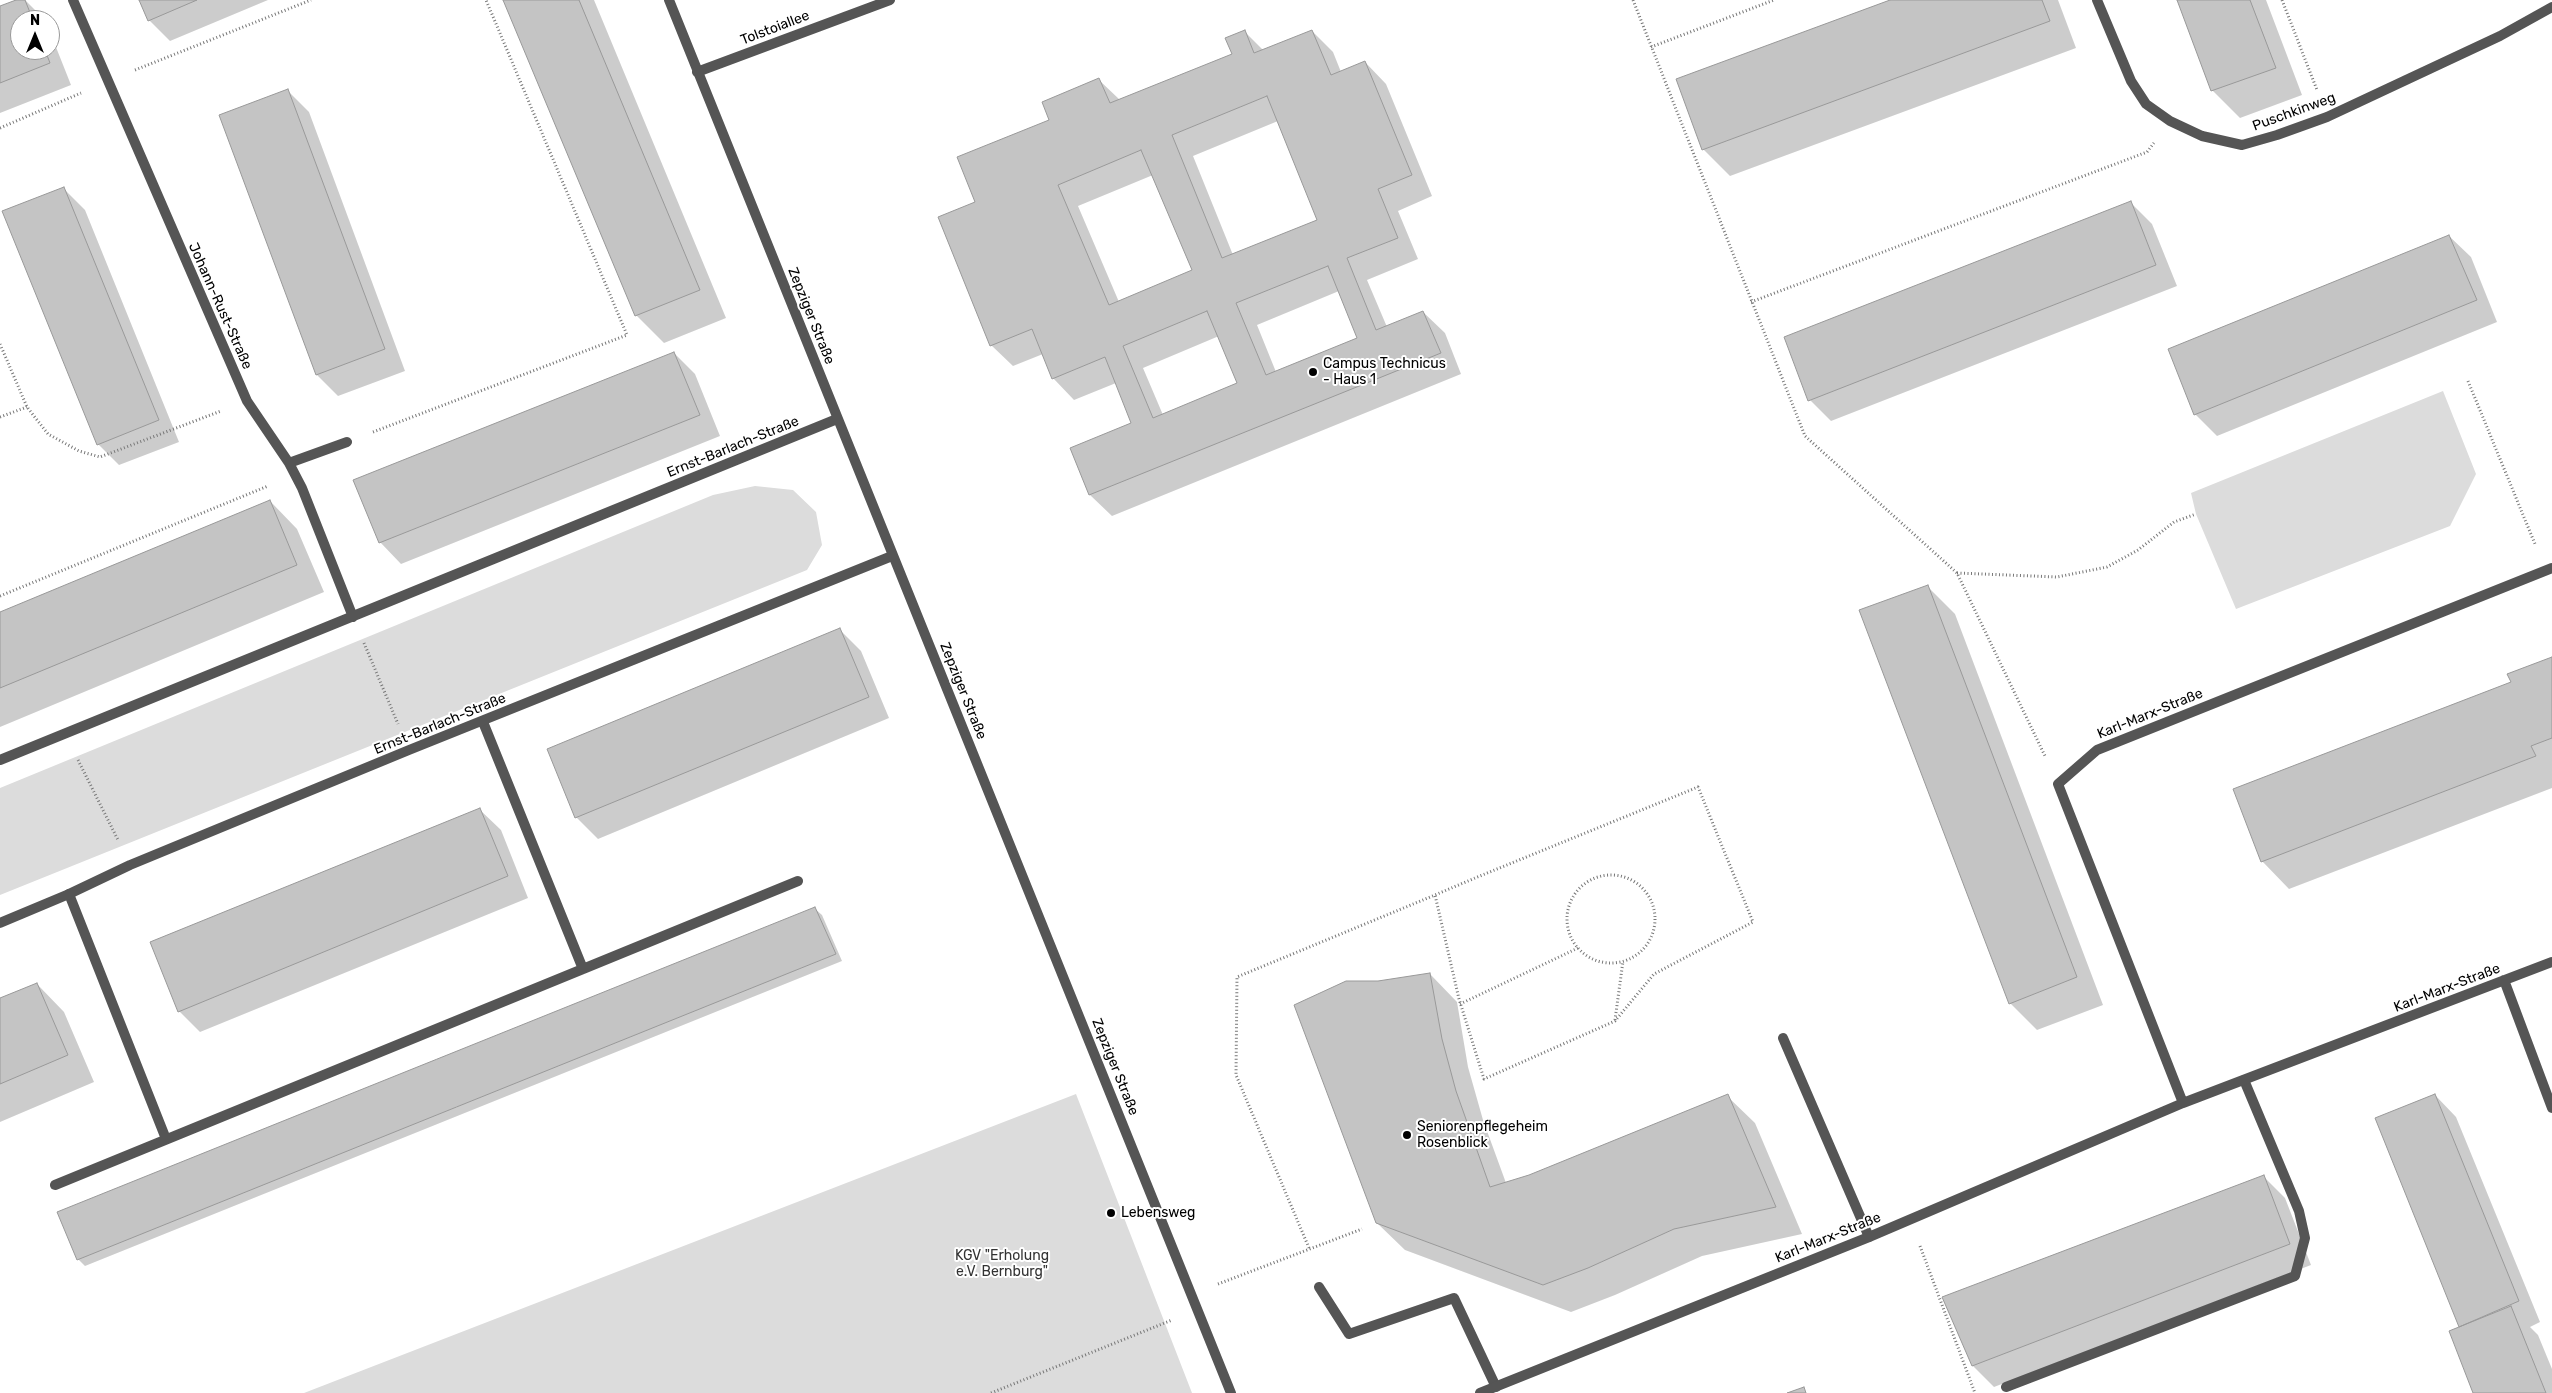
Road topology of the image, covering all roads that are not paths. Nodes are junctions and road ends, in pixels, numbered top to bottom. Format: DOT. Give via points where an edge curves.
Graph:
graph roads {
  1 [pos="73,0"];
  2 [pos="669,0"];
  3 [pos="890,0"];
  4 [pos="2097,0"];
  5 [pos="2552,7"];
  6 [pos="697,72"];
  7 [pos="838,419"];
  8 [pos="347,442"];
  9 [pos="289,462"];
  10 [pos="892,556"];
  11 [pos="2549,569"];
  12 [pos="353,617"];
  13 [pos="482,722"];
  14 [pos="0,760"];
  15 [pos="798,881"];
  16 [pos="69,894"];
  17 [pos="0,923"];
  18 [pos="2552,962"];
  19 [pos="583,968"];
  20 [pos="2504,980"];
  21 [pos="1783,1038"];
  22 [pos="2244,1080"];
  23 [pos="2183,1103"];
  24 [pos="2552,1108"];
  25 [pos="166,1139"];
  26 [pos="54,1185"];
  27 [pos="1869,1237"];
  28 [pos="1319,1287"];
  29 [pos="1496,1387"];
  30 [pos="2006,1387"];
  31 [pos="1231,1393"];
  32 [pos="1480,1393"];
  1 -- 9 [label="street, Johann-Rust-Straße" via="247,401"];
  2 -- 6 [label="street, Zepziger Straße"];
  3 -- 6 [label="street, Tolstoiallee"];
  4 -- 5 [label="street, Puschkinweg" via="2131,81 2146,104 2170,121 2202,136 2242,145 2327,117 2500,36"];
  6 -- 7 [label="street, Zepziger Straße"];
  7 -- 10 [label="street, Zepziger Straße"];
  7 -- 12 [label="street, Ernst-Barlach-Straße"];
  8 -- 9 [label="street"];
  9 -- 12 [label="street, Johann-Rust-Straße"];
  10 -- 13 [label="street, Ernst-Barlach-Straße"];
  10 -- 31 [label="street, Zepziger Straße"];
  11 -- 23 [label="street, Karl-Marx-Straße" via="2097,750 2058,784"];
  12 -- 14 [label="street, Ernst-Barlach-Straße"];
  13 -- 16 [label="street, Ernst-Barlach-Straße" via="130,865"];
  13 -- 19 [label="street"];
  15 -- 19 [label="street"];
  16 -- 17 [label="street, Ernst-Barlach-Straße"];
  16 -- 25 [label="street"];
  18 -- 20 [label="street, Karl-Marx-Straße"];
  19 -- 25 [label="street"];
  20 -- 22 [label="street, Karl-Marx-Straße"];
  20 -- 24 [label="street"];
  21 -- 27 [label="street"];
  22 -- 23 [label="street, Karl-Marx-Straße"];
  22 -- 30 [label="street" via="2299,1212 2305,1238 2295,1276"];
  23 -- 27 [label="street, Karl-Marx-Straße"];
  25 -- 26 [label="street"];
  27 -- 29 [label="street, Karl-Marx-Straße"];
  28 -- 29 [label="street" via="1349,1334 1454,1298"];
  29 -- 32 [label="street, Karl-Marx-Straße"];
}
